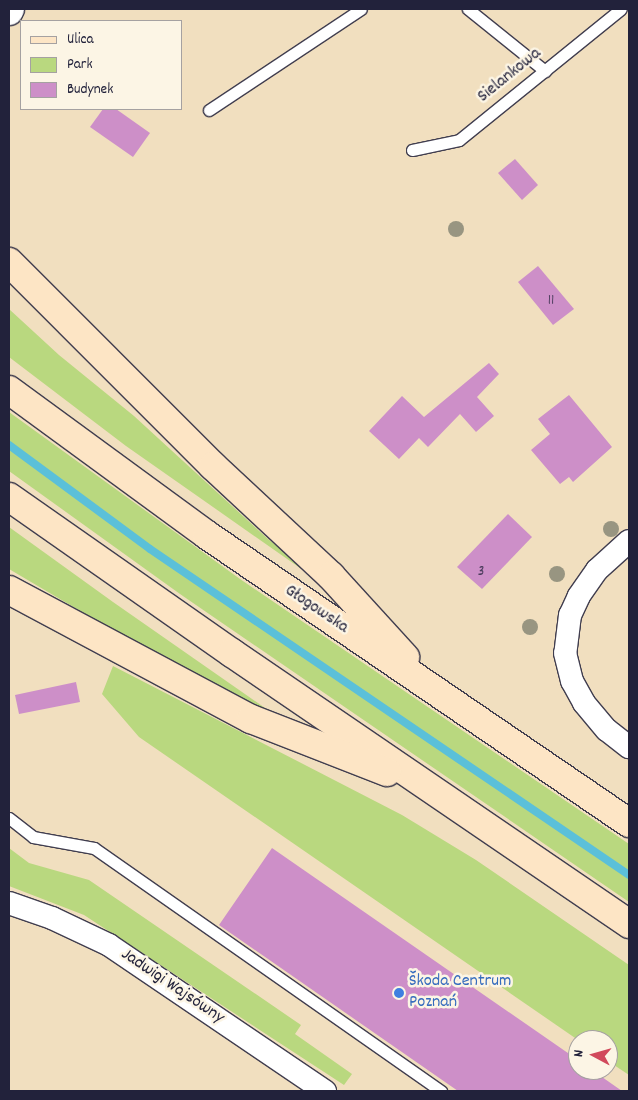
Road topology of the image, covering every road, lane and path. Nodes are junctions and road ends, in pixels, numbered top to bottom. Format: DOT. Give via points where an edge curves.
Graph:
graph roads {
  1 [pos="361,9"];
  2 [pos="468,9"];
  3 [pos="621,9"];
  4 [pos="544,71"];
  5 [pos="209,110"];
  6 [pos="412,150"];
  7 [pos="9,262"];
  8 [pos="9,390"];
  9 [pos="9,496"];
  10 [pos="629,541"];
  11 [pos="9,590"];
  12 [pos="457,706"];
  13 [pos="629,747"];
  14 [pos="439,794"];
  15 [pos="9,818"];
  16 [pos="629,823"];
  17 [pos="9,903"];
  18 [pos="629,924"];
  19 [pos="324,1091"];
  20 [pos="441,1091"];
  1 -- 5 [label="lane"];
  2 -- 4 [label="lane"];
  3 -- 4 [label="lane, Sielankowa"];
  4 -- 6 [label="lane, Sielankowa" via="459,140"];
  7 -- 12 [label="main road" via="213,466 331,576 410,662"];
  8 -- 12 [label="main road, Głogowska" via="169,508"];
  9 -- 14 [label="main road"];
  10 -- 13 [label="street" via="589,580 570,615 565,654 576,689 597,720"];
  11 -- 14 [label="main road" via="251,719"];
  12 -- 16 [label="main road, Głogowska"];
  14 -- 18 [label="main road"];
  15 -- 20 [label="lane" via="33,837 94,848"];
  17 -- 19 [label="street, Jadwigi Wajsówny" via="52,918 109,945"];
}
